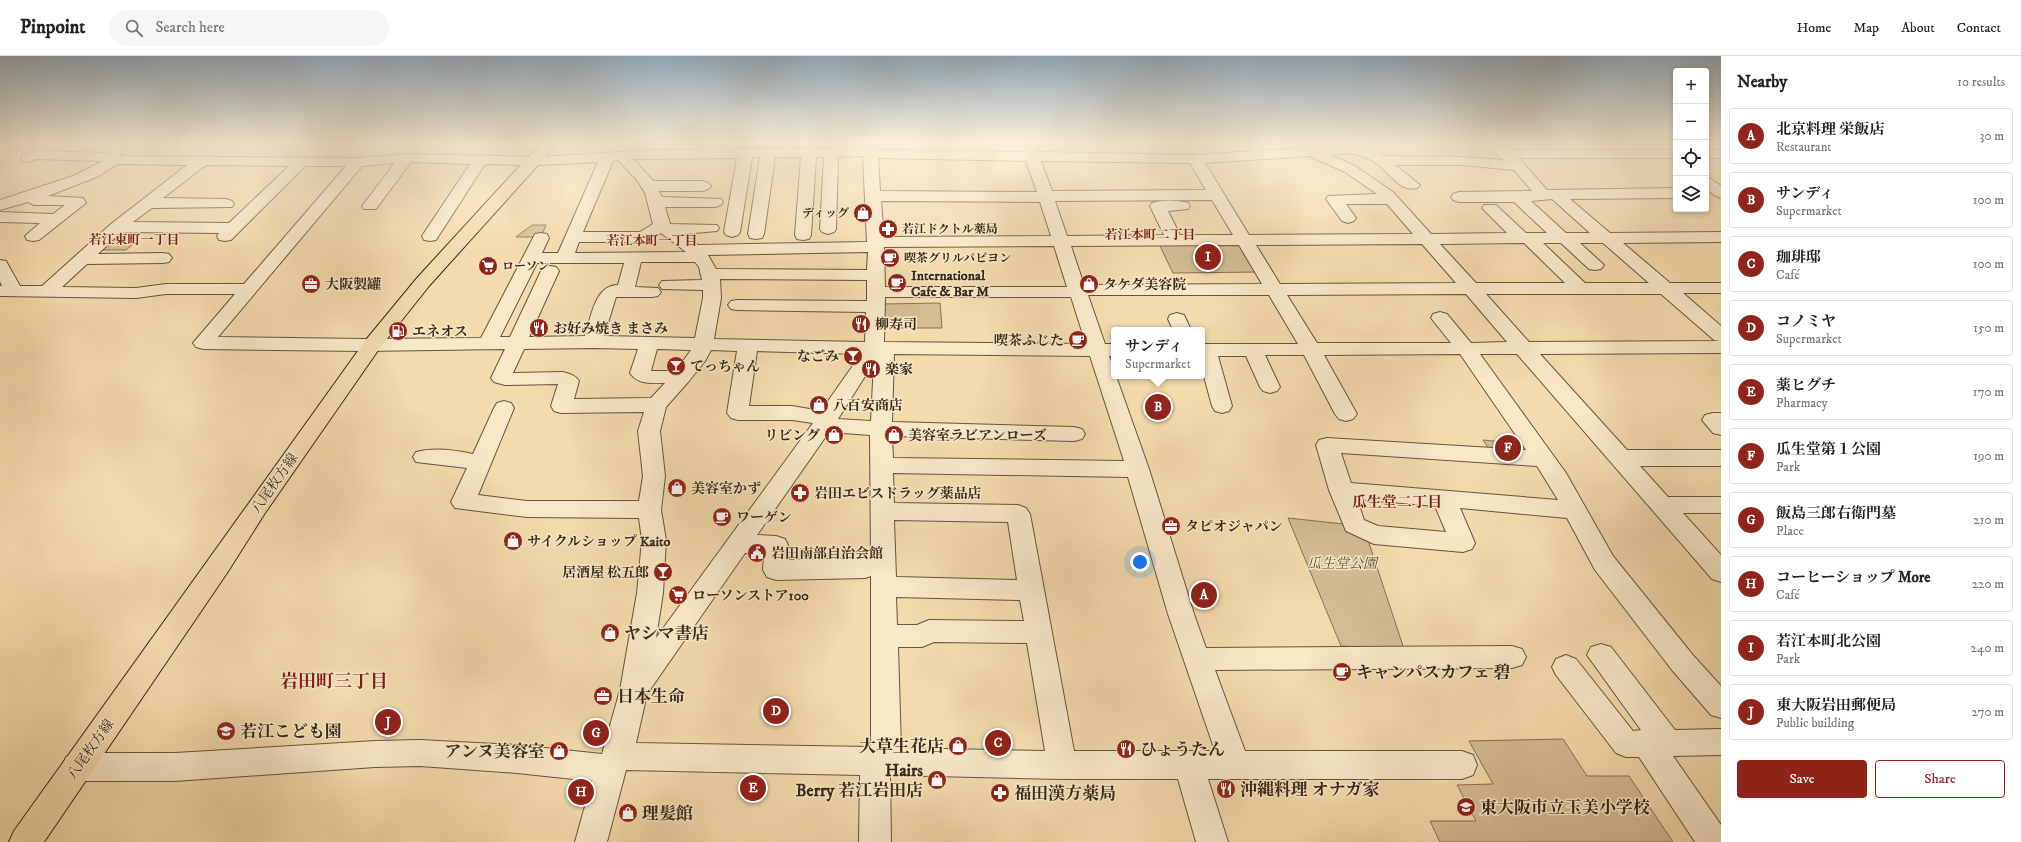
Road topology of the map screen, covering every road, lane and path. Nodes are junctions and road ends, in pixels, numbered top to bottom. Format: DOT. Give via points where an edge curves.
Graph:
graph roads {
  1 [pos="71,181"];
  2 [pos="174,181"];
  3 [pos="282,181"];
  4 [pos="344,181"];
  5 [pos="390,181"];
  6 [pos="466,181"];
  7 [pos="513,181"];
  8 [pos="596,181"];
  9 [pos="642,181"];
  10 [pos="740,181"];
  11 [pos="764,181"];
  12 [pos="807,181"];
  13 [pos="830,181"];
  14 [pos="872,181"];
  15 [pos="1040,181"];
  16 [pos="1208,181"];
  17 [pos="1368,181"];
  18 [pos="1406,181"];
  19 [pos="1478,181"];
  20 [pos="1533,181"];
  21 [pos="1709,184"];
  22 [pos="1412,185"];
  23 [pos="648,186"];
  24 [pos="702,186"];
  25 [pos="1485,190"];
  26 [pos="1709,193"];
  27 [pos="1721,193"];
  28 [pos="1549,195"];
  29 [pos="873,196"];
  30 [pos="1672,198"];
  31 [pos="1392,199"];
  32 [pos="1047,200"];
  33 [pos="1220,200"];
  34 [pos="11,202"];
  35 [pos="656,202"];
  36 [pos="714,202"];
  37 [pos="1513,202"];
  38 [pos="1709,202"];
  39 [pos="1721,202"];
  40 [pos="148,203"];
  41 [pos="226,204"];
  42 [pos="370,206"];
  43 [pos="1158,207"];
  44 [pos="0,217"];
  45 [pos="1348,218"];
  46 [pos="57,219"];
  47 [pos="117,227"];
  48 [pos="664,227"];
  49 [pos="711,228"];
  50 [pos="828,229"];
  51 [pos="732,232"];
  52 [pos="756,234"];
  53 [pos="802,235"];
  54 [pos="33,236"];
  55 [pos="430,236"];
  56 [pos="573,237"];
  57 [pos="1721,237"];
  58 [pos="541,238"];
  59 [pos="1426,238"];
  60 [pos="1525,238"];
  61 [pos="1563,238"];
  62 [pos="1607,238"];
  63 [pos="1244,239"];
  64 [pos="1062,240"];
  65 [pos="1174,240"];
  66 [pos="875,244"];
  67 [pos="698,254"];
  68 [pos="634,257"];
  69 [pos="163,258"];
  70 [pos="530,258"];
  71 [pos="564,258"];
  72 [pos="82,259"];
  73 [pos="0,265"];
  74 [pos="1595,265"];
  75 [pos="550,271"];
  76 [pos="710,279"];
  77 [pos="1580,288"];
  78 [pos="1666,288"];
  79 [pos="1721,288"];
  80 [pos="248,289"];
  81 [pos="1470,289"];
  82 [pos="625,290"];
  83 [pos="1274,290"];
  84 [pos="7,291"];
  85 [pos="876,291"];
  86 [pos="1078,291"];
  87 [pos="46,292"];
  88 [pos="737,305"];
  89 [pos="1440,318"];
  90 [pos="1721,336"];
  91 [pos="592,342"];
  92 [pos="488,343"];
  93 [pos="518,343"];
  94 [pos="649,343"];
  95 [pos="704,343"];
  96 [pos="748,344"];
  97 [pos="372,345"];
  98 [pos="1721,347"];
  99 [pos="879,348"];
  100 [pos="1105,349"];
  101 [pos="1524,349"];
  102 [pos="1205,350"];
  103 [pos="1254,350"];
  104 [pos="1312,350"];
  105 [pos="1467,350"];
  106 [pos="1205,353"];
  107 [pos="1111,371"];
  108 [pos="682,377"];
  109 [pos="1113,379"];
  110 [pos="1270,387"];
  111 [pos="656,405"];
  112 [pos="1222,406"];
  113 [pos="504,408"];
  114 [pos="1346,414"];
  115 [pos="1721,420"];
  116 [pos="825,422"];
  117 [pos="1721,428"];
  118 [pos="881,429"];
  119 [pos="1074,434"];
  120 [pos="424,457"];
  121 [pos="1621,458"];
  122 [pos="1721,458"];
  123 [pos="1545,460"];
  124 [pos="481,463"];
  125 [pos="881,465"];
  126 [pos="1138,469"];
  127 [pos="1341,490"];
  128 [pos="1444,499"];
  129 [pos="1663,505"];
  130 [pos="1721,505"];
  131 [pos="648,510"];
  132 [pos="1575,510"];
  133 [pos="882,511"];
  134 [pos="738,544"];
  135 [pos="865,568"];
  136 [pos="1721,572"];
  137 [pos="883,587"];
  138 [pos="1032,590"];
  139 [pos="1039,632"];
  140 [pos="884,636"];
  141 [pos="1601,655"];
  142 [pos="1512,657"];
  143 [pos="1196,659"];
  144 [pos="1566,667"];
  145 [pos="634,690"];
  146 [pos="1721,706"];
  147 [pos="1721,742"];
  148 [pos="1658,745"];
  149 [pos="880,761"];
  150 [pos="614,763"];
  151 [pos="1062,764"];
  152 [pos="1189,765"];
  153 [pos="1235,766"];
  154 [pos="1462,766"];
  155 [pos="77,767"];
  156 [pos="25,842"];
  157 [pos="591,842"];
  158 [pos="875,842"];
  159 [pos="1212,842"];
  160 [pos="1714,842"];
  1 -- 34 [label="street"];
  2 -- 40 [label="street"];
  3 -- 47 [label="street" via="229,232"];
  4 -- 80 [label="street"];
  5 -- 42 [label="street"];
  6 -- 55 [label="street"];
  7 -- 97 [label="main road, 八尾枚方線" via="422,282"];
  8 -- 56 [label="street"];
  9 -- 23 [label="street"];
  10 -- 51 [label="street"];
  11 -- 52 [label="street"];
  12 -- 53 [label="street"];
  13 -- 50 [label="street"];
  14 -- 29 [label="street"];
  15 -- 32 [label="street"];
  16 -- 33 [label="street"];
  17 -- 31 [label="street"];
  18 -- 22 [label="street"];
  19 -- 25 [label="street"];
  20 -- 28 [label="street"];
  21 -- 27 [label="street"];
  23 -- 24 [label="street"];
  23 -- 35 [label="street"];
  25 -- 25 [label="street" via="1462,197"];
  25 -- 37 [label="street"];
  25 -- 60 [label="street"];
  26 -- 27 [label="street"];
  28 -- 30 [label="street"];
  28 -- 37 [label="street"];
  28 -- 62 [label="street"];
  29 -- 32 [label="street"];
  29 -- 66 [label="street"];
  31 -- 45 [label="street" via="1334,200"];
  31 -- 59 [label="street"];
  32 -- 33 [label="street"];
  32 -- 43 [label="street"];
  32 -- 64 [label="street"];
  33 -- 43 [label="street"];
  33 -- 63 [label="street"];
  34 -- 44 [label="street"];
  34 -- 46 [label="street" via="77,201 78,203"];
  35 -- 36 [label="street"];
  35 -- 48 [label="street"];
  37 -- 61 [label="street"];
  38 -- 39 [label="street"];
  40 -- 41 [label="street"];
  40 -- 47 [label="street"];
  43 -- 65 [label="street"];
  44 -- 46 [label="street"];
  46 -- 54 [label="street"];
  47 -- 72 [label="street"];
  48 -- 49 [label="street"];
  48 -- 56 [label="street" via="643,237"];
  48 -- 67 [label="street"];
  56 -- 71 [label="street"];
  57 -- 62 [label="street"];
  58 -- 70 [label="street"];
  59 -- 60 [label="street"];
  59 -- 63 [label="street"];
  59 -- 81 [label="street"];
  60 -- 61 [label="street"];
  60 -- 77 [label="street"];
  61 -- 62 [label="street"];
  61 -- 74 [label="street"];
  62 -- 78 [label="street"];
  63 -- 65 [label="street"];
  63 -- 83 [label="street"];
  64 -- 65 [label="street"];
  64 -- 66 [label="street"];
  64 -- 86 [label="street"];
  66 -- 67 [label="street"];
  66 -- 85 [label="street"];
  67 -- 68 [label="street"];
  67 -- 76 [label="street" via="707,266"];
  68 -- 71 [label="street"];
  68 -- 82 [label="street"];
  69 -- 72 [label="street"];
  70 -- 71 [label="street"];
  70 -- 92 [label="street"];
  72 -- 87 [label="street"];
  73 -- 84 [label="street"];
  75 -- 93 [label="street"];
  76 -- 82 [label="street" via="660,289 628,292"];
  76 -- 85 [label="street"];
  76 -- 95 [label="street" via="712,298"];
  77 -- 78 [label="street"];
  77 -- 81 [label="street"];
  78 -- 79 [label="street"];
  78 -- 90 [label="street"];
  80 -- 87 [label="street" via="166,289 136,293"];
  80 -- 97 [label="street" via="203,343"];
  81 -- 83 [label="street"];
  81 -- 101 [label="street"];
  82 -- 91 [label="street" via="614,290 608,294"];
  83 -- 86 [label="street"];
  83 -- 104 [label="street"];
  84 -- 87 [label="street"];
  85 -- 86 [label="street"];
  85 -- 88 [label="street"];
  85 -- 99 [label="street"];
  86 -- 100 [label="street"];
  89 -- 105 [label="street"];
  91 -- 93 [label="street"];
  91 -- 94 [label="street"];
  92 -- 93 [label="street"];
  92 -- 97 [label="street"];
  93 -- 111 [label="street" via="501,378 563,378 570,381 561,406"];
  94 -- 95 [label="street"];
  94 -- 108 [label="street" via="640,373 647,377"];
  95 -- 96 [label="street"];
  95 -- 108 [label="street" via="698,357"];
  96 -- 99 [label="street"];
  96 -- 116 [label="street" via="738,413 792,413"];
  97 -- 155 [label="main road, 八尾枚方線" via="256,507 218,566"];
  98 -- 101 [label="street"];
  99 -- 100 [label="street"];
  99 -- 116 [label="street"];
  99 -- 118 [label="street"];
  100 -- 107 [label="street"];
  101 -- 105 [label="street"];
  101 -- 121 [label="street"];
  102 -- 103 [label="street"];
  103 -- 104 [label="street"];
  103 -- 110 [label="street"];
  104 -- 105 [label="street"];
  104 -- 114 [label="street"];
  105 -- 123 [label="street"];
  106 -- 112 [label="street"];
  108 -- 111 [label="street"];
  109 -- 126 [label="street"];
  111 -- 131 [label="street" via="649,431 654,476"];
  113 -- 124 [label="street"];
  115 -- 117 [label="street" via="1713,420"];
  116 -- 118 [label="street"];
  116 -- 134 [label="street"];
  118 -- 119 [label="street"];
  118 -- 125 [label="street"];
  120 -- 124 [label="street" via="456,458"];
  121 -- 122 [label="street"];
  121 -- 129 [label="street"];
  123 -- 127 [label="street" via="1327,445"];
  123 -- 132 [label="street"];
  124 -- 131 [label="street" via="463,502 527,509"];
  125 -- 126 [label="street"];
  125 -- 133 [label="street"];
  126 -- 143 [label="street"];
  127 -- 128 [label="street"];
  127 -- 128 [label="street" via="1354,525 1374,535 1463,543"];
  128 -- 132 [label="street"];
  129 -- 130 [label="street"];
  129 -- 136 [label="street"];
  131 -- 145 [label="street" via="654,540 652,570"];
  132 -- 146 [label="street" via="1604,563"];
  133 -- 137 [label="street"];
  133 -- 138 [label="street" via="1018,514"];
  134 -- 135 [label="street" via="776,545 776,570"];
  134 -- 145 [label="street"];
  137 -- 138 [label="street"];
  137 -- 140 [label="street"];
  138 -- 139 [label="street"];
  139 -- 140 [label="street" via="929,631 922,636"];
  139 -- 151 [label="street"];
  140 -- 149 [label="street"];
  141 -- 148 [label="street"];
  142 -- 143 [label="street"];
  143 -- 153 [label="street"];
  144 -- 148 [label="street" via="1626,744"];
  145 -- 150 [label="street"];
  147 -- 148 [label="street"];
  148 -- 160 [label="street"];
  149 -- 150 [label="street"];
  149 -- 151 [label="street"];
  149 -- 158 [label="street"];
  150 -- 155 [label="street" via="420,753 175,767"];
  150 -- 157 [label="street"];
  151 -- 152 [label="street"];
  152 -- 153 [label="street"];
  152 -- 159 [label="street"];
  153 -- 154 [label="street"];
  155 -- 156 [label="main road, 八尾枚方線"];
}
